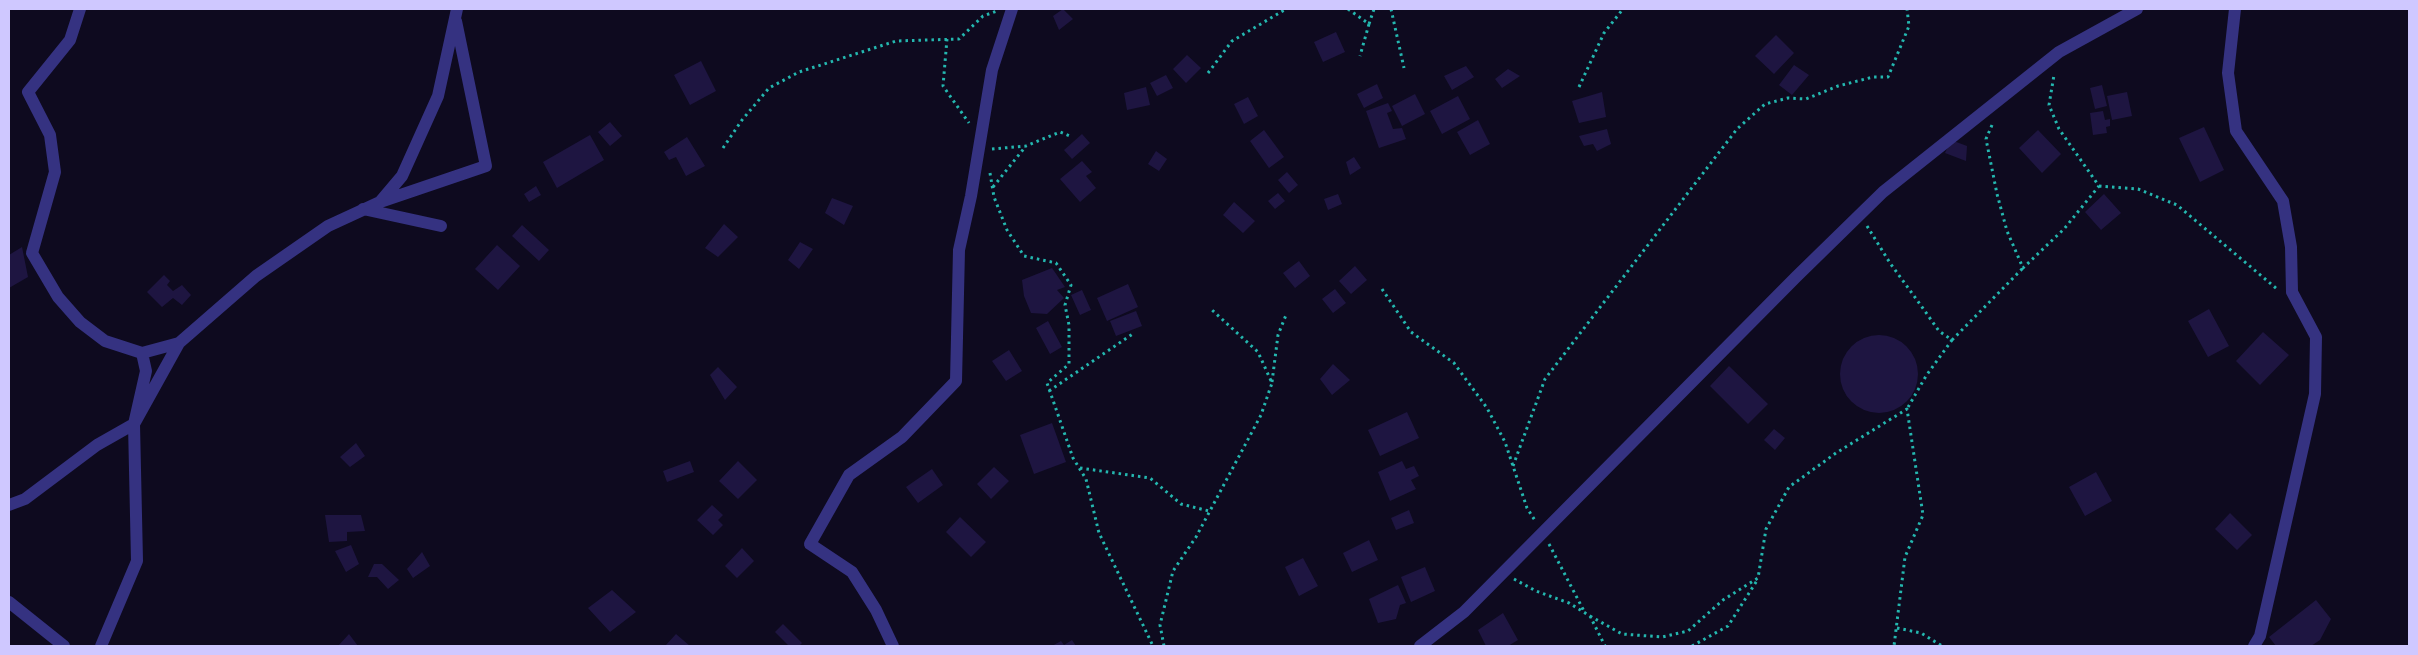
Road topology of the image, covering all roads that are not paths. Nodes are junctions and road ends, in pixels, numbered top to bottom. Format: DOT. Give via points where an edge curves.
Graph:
graph roads {
  1 [pos="80,9"];
  2 [pos="1012,9"];
  3 [pos="2137,9"];
  4 [pos="2235,9"];
  5 [pos="456,13"];
  6 [pos="380,202"];
  7 [pos="363,209"];
  8 [pos="441,226"];
  9 [pos="180,343"];
  10 [pos="142,353"];
  11 [pos="134,424"];
  12 [pos="9,505"];
  13 [pos="9,602"];
  14 [pos="64,646"];
  15 [pos="101,646"];
  16 [pos="893,646"];
  17 [pos="1420,646"];
  18 [pos="2254,646"];
  1 -- 10 [label="street" via="70,40 28,92 50,135 55,172 32,253 58,297 80,322 104,341"];
  2 -- 16 [label="street" via="992,70 959,250 956,381 902,437 849,475 810,544 852,572 876,610"];
  3 -- 17 [label="street" via="2058,52 1872,203 1464,612"];
  4 -- 18 [label="street" via="2228,73 2236,131 2283,201 2291,247 2292,292 2316,337 2315,394 2260,636"];
  5 -- 6 [label="street" via="438,96 402,176"];
  5 -- 6 [label="street" via="486,166"];
  6 -- 7 [label="street"];
  7 -- 8 [label="street"];
  7 -- 9 [label="street" via="328,226 256,276"];
  9 -- 10 [label="street"];
  9 -- 11 [label="street"];
  10 -- 11 [label="street" via="146,371"];
  11 -- 12 [label="street" via="97,445 25,499"];
  11 -- 15 [label="street" via="137,561"];
  13 -- 14 [label="street"];
}
